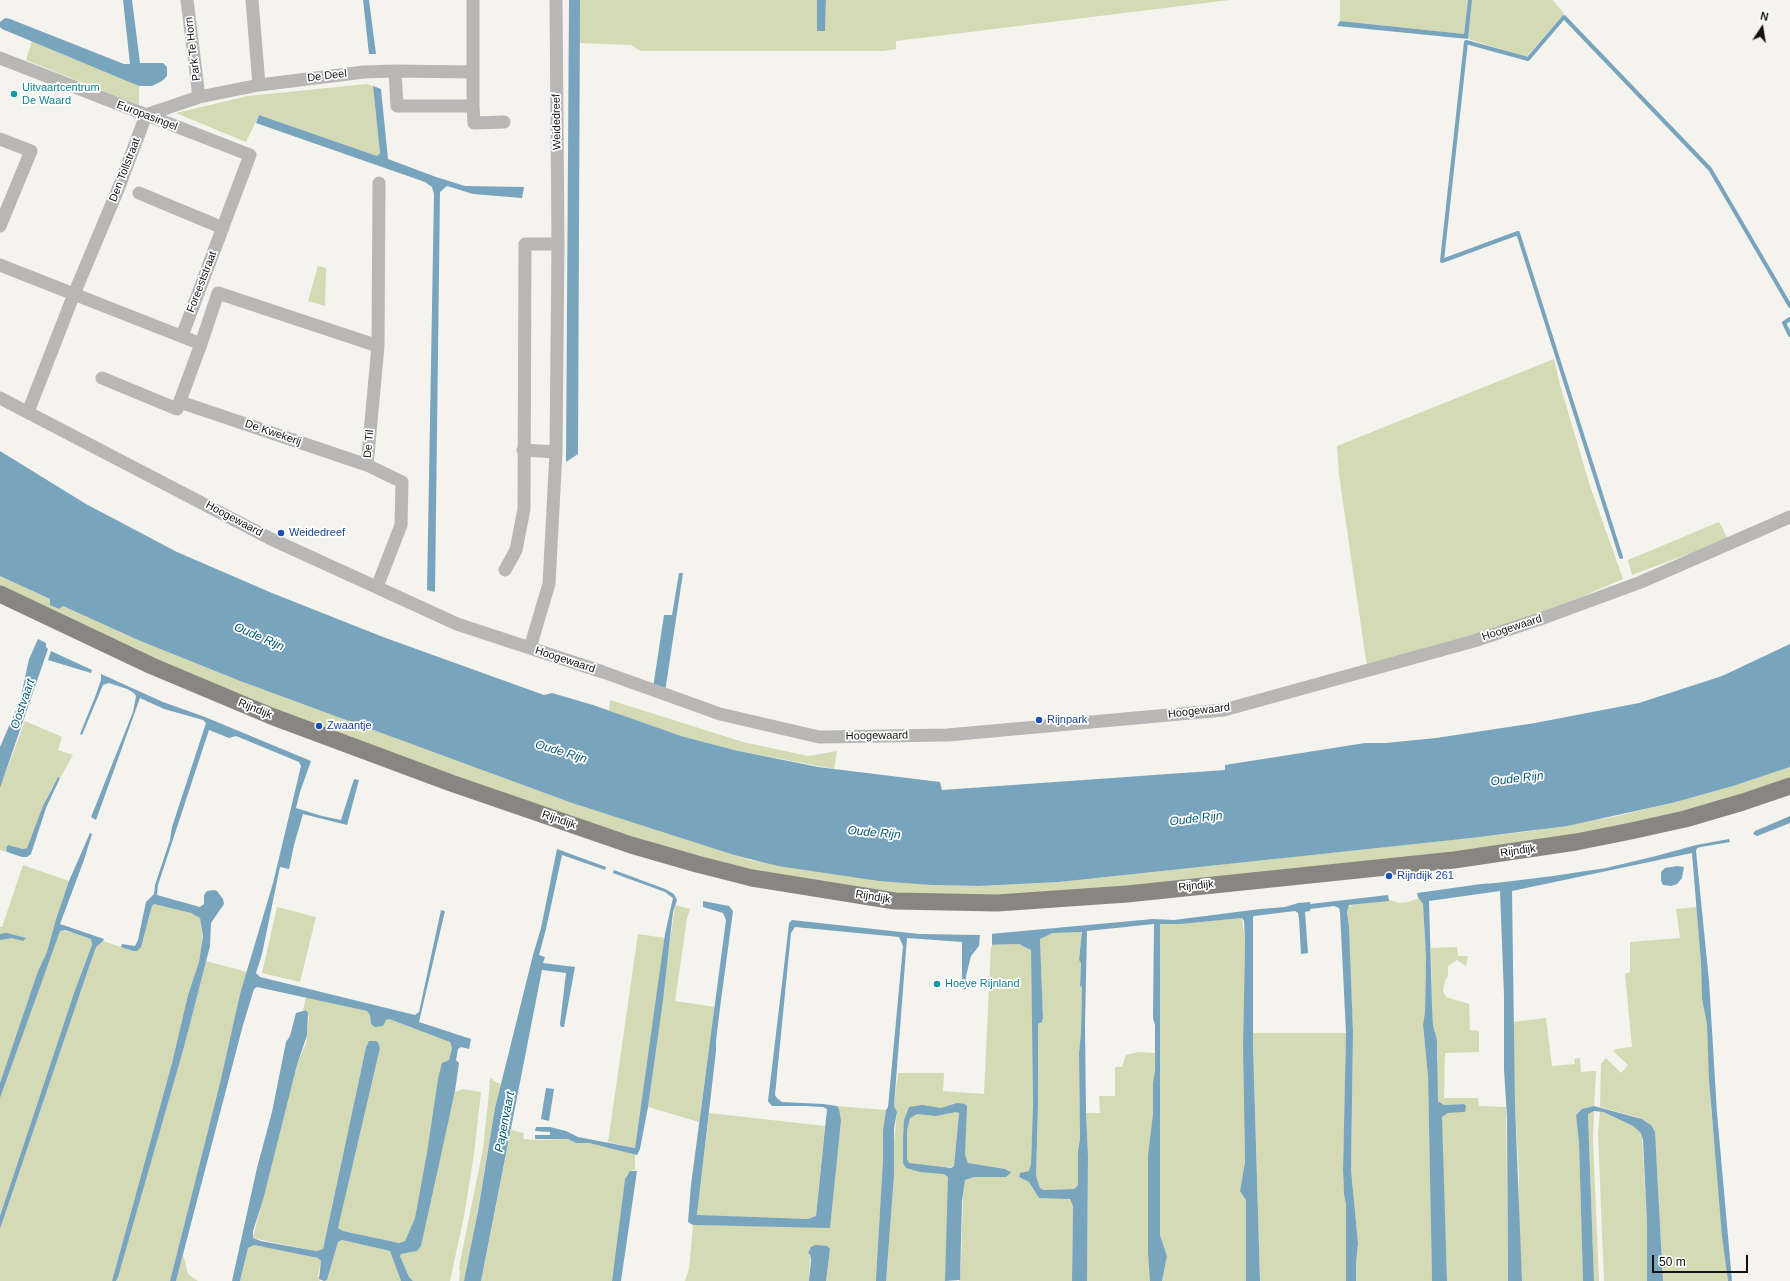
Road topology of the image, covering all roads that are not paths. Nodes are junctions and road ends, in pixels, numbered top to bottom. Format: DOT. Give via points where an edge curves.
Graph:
graph roads {
  1 [pos="187,0"];
  2 [pos="252,0"];
  3 [pos="473,0"];
  4 [pos="556,0"];
  5 [pos="0,58"];
  6 [pos="394,71"];
  7 [pos="473,72"];
  8 [pos="259,84"];
  9 [pos="199,97"];
  10 [pos="473,106"];
  11 [pos="146,115"];
  12 [pos="504,122"];
  13 [pos="0,138"];
  14 [pos="250,155"];
  15 [pos="379,182"];
  16 [pos="139,193"];
  17 [pos="0,226"];
  18 [pos="223,228"];
  19 [pos="558,244"];
  20 [pos="0,265"];
  21 [pos="74,294"];
  22 [pos="182,336"];
  23 [pos="201,344"];
  24 [pos="378,346"];
  25 [pos="102,378"];
  26 [pos="0,398"];
  27 [pos="180,402"];
  28 [pos="28,412"];
  29 [pos="523,450"];
  30 [pos="556,452"];
  31 [pos="367,465"];
  32 [pos="1790,517"];
  33 [pos="505,570"];
  34 [pos="377,587"];
  35 [pos="0,594"];
  36 [pos="530,648"];
  37 [pos="1790,786"];
  1 -- 9 [label="street, Park Te Horn"];
  2 -- 8 [label="street"];
  3 -- 7 [label="street"];
  4 -- 19 [label="street, Weidedreef"];
  5 -- 11 [label="street, Europasingel"];
  6 -- 7 [label="street, De Deel"];
  6 -- 8 [label="street, De Deel"];
  6 -- 10 [label="street" via="397,106"];
  7 -- 10 [label="street"];
  8 -- 9 [label="street"];
  9 -- 11 [label="street"];
  10 -- 12 [label="street" via="474,122"];
  11 -- 14 [label="street, Europasingel"];
  11 -- 21 [label="street, Den Tollstraat"];
  13 -- 17 [label="street" via="31,151"];
  14 -- 18 [label="street, Foreeststraat"];
  15 -- 24 [label="street, De Til"];
  16 -- 18 [label="street"];
  18 -- 22 [label="street, Foreeststraat"];
  19 -- 29 [label="street" via="525,244"];
  19 -- 30 [label="street, Weidedreef"];
  20 -- 21 [label="street"];
  21 -- 22 [label="street"];
  21 -- 28 [label="street, Den Tollstraat"];
  22 -- 23 [label="street"];
  23 -- 24 [label="street" via="218,293"];
  23 -- 27 [label="street"];
  24 -- 31 [label="street, De Til"];
  25 -- 27 [label="street" via="177,409"];
  26 -- 28 [label="street, Hoogewaard"];
  27 -- 31 [label="street, De Kwekerij"];
  28 -- 34 [label="street, Hoogewaard" via="270,538"];
  29 -- 30 [label="street"];
  29 -- 33 [label="street" via="524,509 516,550"];
  30 -- 36 [label="street, Weidedreef" via="549,584"];
  31 -- 34 [label="street, De Til" via="402,482 401,525"];
  32 -- 36 [label="street, Hoogewaard" via="1641,582 1546,617 1474,640 1224,710 948,735 819,737 720,714"];
  34 -- 36 [label="street, Hoogewaard" via="457,624"];
  35 -- 37 [label="main road, Rijndijk" via="152,666 264,713 451,783 631,845 752,878 895,901 997,903 1127,894 1454,860 1631,831 1685,819"];
}
